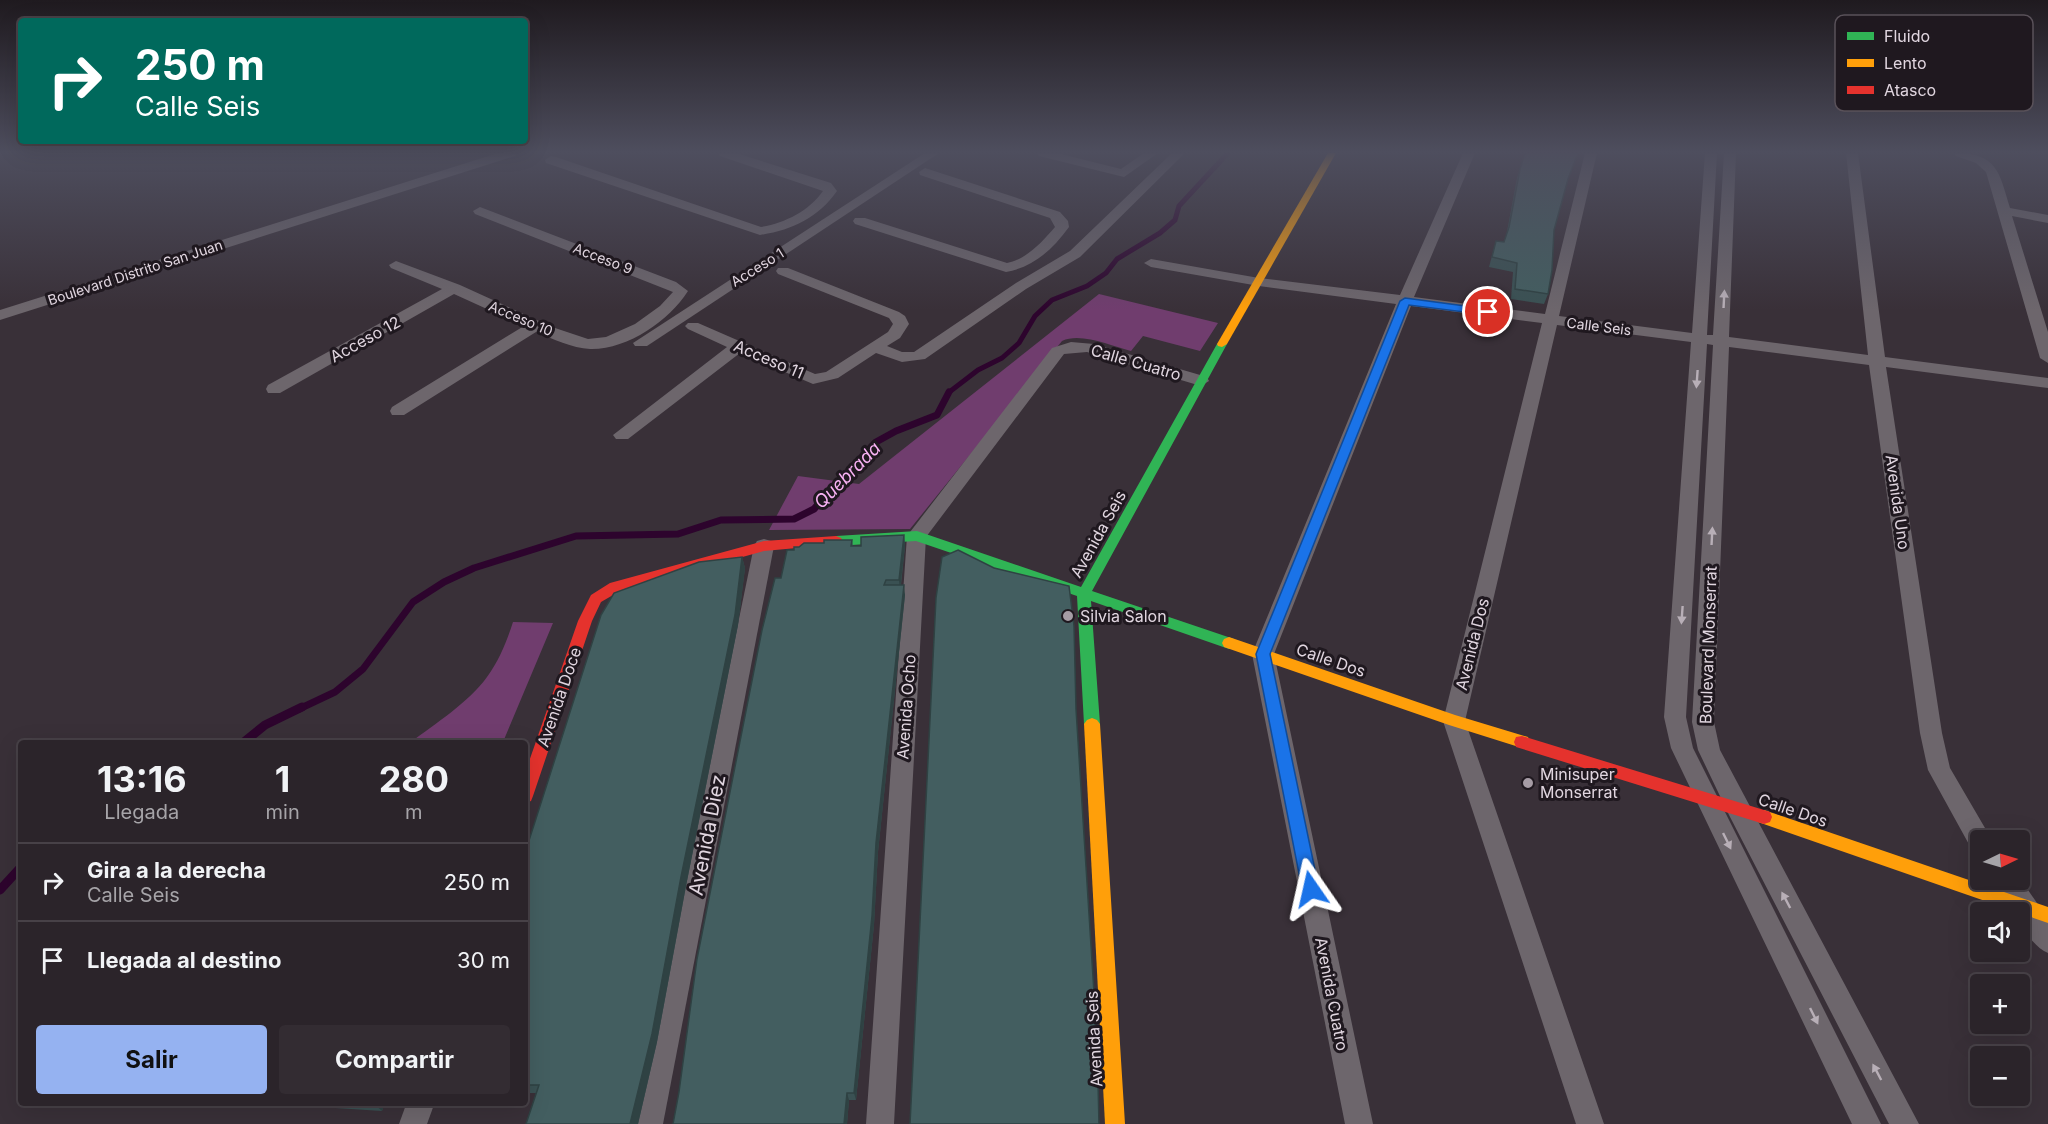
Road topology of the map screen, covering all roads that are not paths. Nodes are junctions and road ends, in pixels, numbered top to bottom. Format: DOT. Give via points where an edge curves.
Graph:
graph roads {
  1 [pos="316,205"];
  2 [pos="346,205"];
  3 [pos="681,205"];
  4 [pos="816,205"];
  5 [pos="853,205"];
  6 [pos="1026,205"];
  7 [pos="1125,205"];
  8 [pos="1302,205"];
  9 [pos="1446,205"];
  10 [pos="1578,205"];
  11 [pos="1708,205"];
  12 [pos="1728,205"];
  13 [pos="1858,205"];
  14 [pos="2003,205"];
  15 [pos="480,211"];
  16 [pos="810,211"];
  17 [pos="2005,211"];
  18 [pos="832,219"];
  19 [pos="2048,219"];
  20 [pos="860,221"];
  21 [pos="1047,245"];
  22 [pos="1075,254"];
  23 [pos="1151,263"];
  24 [pos="396,265"];
  25 [pos="783,271"];
  26 [pos="1259,282"];
  27 [pos="455,288"];
  28 [pos="1405,301"];
  29 [pos="0,304"];
  30 [pos="0,315"];
  31 [pos="1550,320"];
  32 [pos="647,322"];
  33 [pos="536,326"];
  34 [pos="693,326"];
  35 [pos="665,328"];
  36 [pos="1700,338"];
  37 [pos="1722,341"];
  38 [pos="641,344"];
  39 [pos="739,346"];
  40 [pos="875,347"];
  41 [pos="2048,358"];
  42 [pos="1877,361"];
  43 [pos="1201,381"];
  44 [pos="2048,383"];
  45 [pos="274,389"];
  46 [pos="398,411"];
  47 [pos="622,435"];
  48 [pos="917,536"];
  49 [pos="764,546"];
  50 [pos="1084,593"];
  51 [pos="596,599"];
  52 [pos="1263,654"];
  53 [pos="1454,721"];
  54 [pos="528,787"];
  55 [pos="1707,801"];
  56 [pos="1737,808"];
  57 [pos="1974,830"];
  58 [pos="2017,890"];
  59 [pos="2037,911"];
  60 [pos="2048,941"];
  61 [pos="420,1106"];
  62 [pos="413,1124"];
  63 [pos="649,1124"];
  64 [pos="880,1124"];
  65 [pos="1115,1124"];
  66 [pos="1359,1124"];
  67 [pos="1590,1124"];
  68 [pos="1867,1124"];
  69 [pos="1905,1124"];
  1 -- 29 [label="street, Boulevard Distrito San Juan"];
  2 -- 30 [label="street, Boulevard Distrito San Juan"];
  3 -- 16 [label="street" via="760,231 784,226"];
  4 -- 16 [label="street"];
  5 -- 18 [label="street, Acceso 1"];
  6 -- 21 [label="street" via="1055,215 1061,221 1062,226"];
  7 -- 22 [label="street"];
  8 -- 26 [label="street, Avenida Seis"];
  9 -- 28 [label="street"];
  10 -- 31 [label="street, Avenida Dos"];
  11 -- 36 [label="street, Boulevard Monserrat"];
  37 -- 12 [label="street, Boulevard Monserrat, one-way"];
  13 -- 42 [label="street, Avenida Uno"];
  14 -- 17 [label="street"];
  15 -- 32 [label="street, Acceso 9" via="681,291 676,301"];
  16 -- 18 [label="street"];
  17 -- 19 [label="street"];
  17 -- 41 [label="street"];
  18 -- 35 [label="street, Acceso 1"];
  20 -- 21 [label="street" via="1006,268 1017,267"];
  21 -- 22 [label="street"];
  22 -- 40 [label="street" via="919,356 909,359"];
  23 -- 26 [label="street, Calle Seis"];
  24 -- 27 [label="street, Acceso 10"];
  25 -- 40 [label="street" via="900,320 894,335"];
  26 -- 28 [label="street, Calle Seis"];
  26 -- 43 [label="street, Avenida Seis"];
  27 -- 33 [label="street, Acceso 10"];
  27 -- 45 [label="street, Acceso 12"];
  28 -- 31 [label="street, Calle Seis"];
  28 -- 52 [label="street"];
  31 -- 36 [label="street, Calle Seis"];
  31 -- 53 [label="street, Avenida Dos"];
  32 -- 33 [label="street, Acceso 10" via="600,344 587,344"];
  32 -- 35 [label="street"];
  33 -- 46 [label="street"];
  34 -- 39 [label="street, Acceso 11"];
  35 -- 38 [label="street, Acceso 1"];
  36 -- 37 [label="street, Calle Seis"];
  36 -- 55 [label="street, Boulevard Monserrat, one-way" via="1675,717 1682,748"];
  37 -- 42 [label="street, Calle Seis"];
  56 -- 37 [label="street, Boulevard Monserrat, one-way" via="1709,750 1703,722"];
  39 -- 40 [label="street, Acceso 11" via="820,379"];
  39 -- 47 [label="street"];
  42 -- 44 [label="street, Calle Seis"];
  42 -- 57 [label="street, Avenida Uno" via="1933,742 1939,770"];
  43 -- 48 [label="street, Calle Cuatro" via="1088,347 1071,346 1058,351"];
  43 -- 50 [label="street, Avenida Seis"];
  48 -- 49 [label="street, Calle Dos"];
  48 -- 50 [label="street, Calle Dos"];
  48 -- 64 [label="street, Avenida Ocho"];
  49 -- 51 [label="street, Calle Dos" via="615,587"];
  49 -- 63 [label="street, Avenida Diez"];
  50 -- 52 [label="street, Calle Dos"];
  50 -- 65 [label="street, Avenida Seis"];
  51 -- 54 [label="street, Avenida Doce"];
  52 -- 53 [label="street, Calle Dos"];
  52 -- 66 [label="street, Avenida Cuatro"];
  53 -- 55 [label="street, Calle Dos"];
  53 -- 67 [label="street"];
  55 -- 56 [label="street, Calle Dos"];
  55 -- 68 [label="street, Boulevard Monserrat, one-way"];
  56 -- 59 [label="street, Calle Dos"];
  69 -- 56 [label="street, Boulevard Monserrat, one-way"];
  58 -- 59 [label="street"];
  59 -- 60 [label="street"];
  61 -- 62 [label="street"];
}
